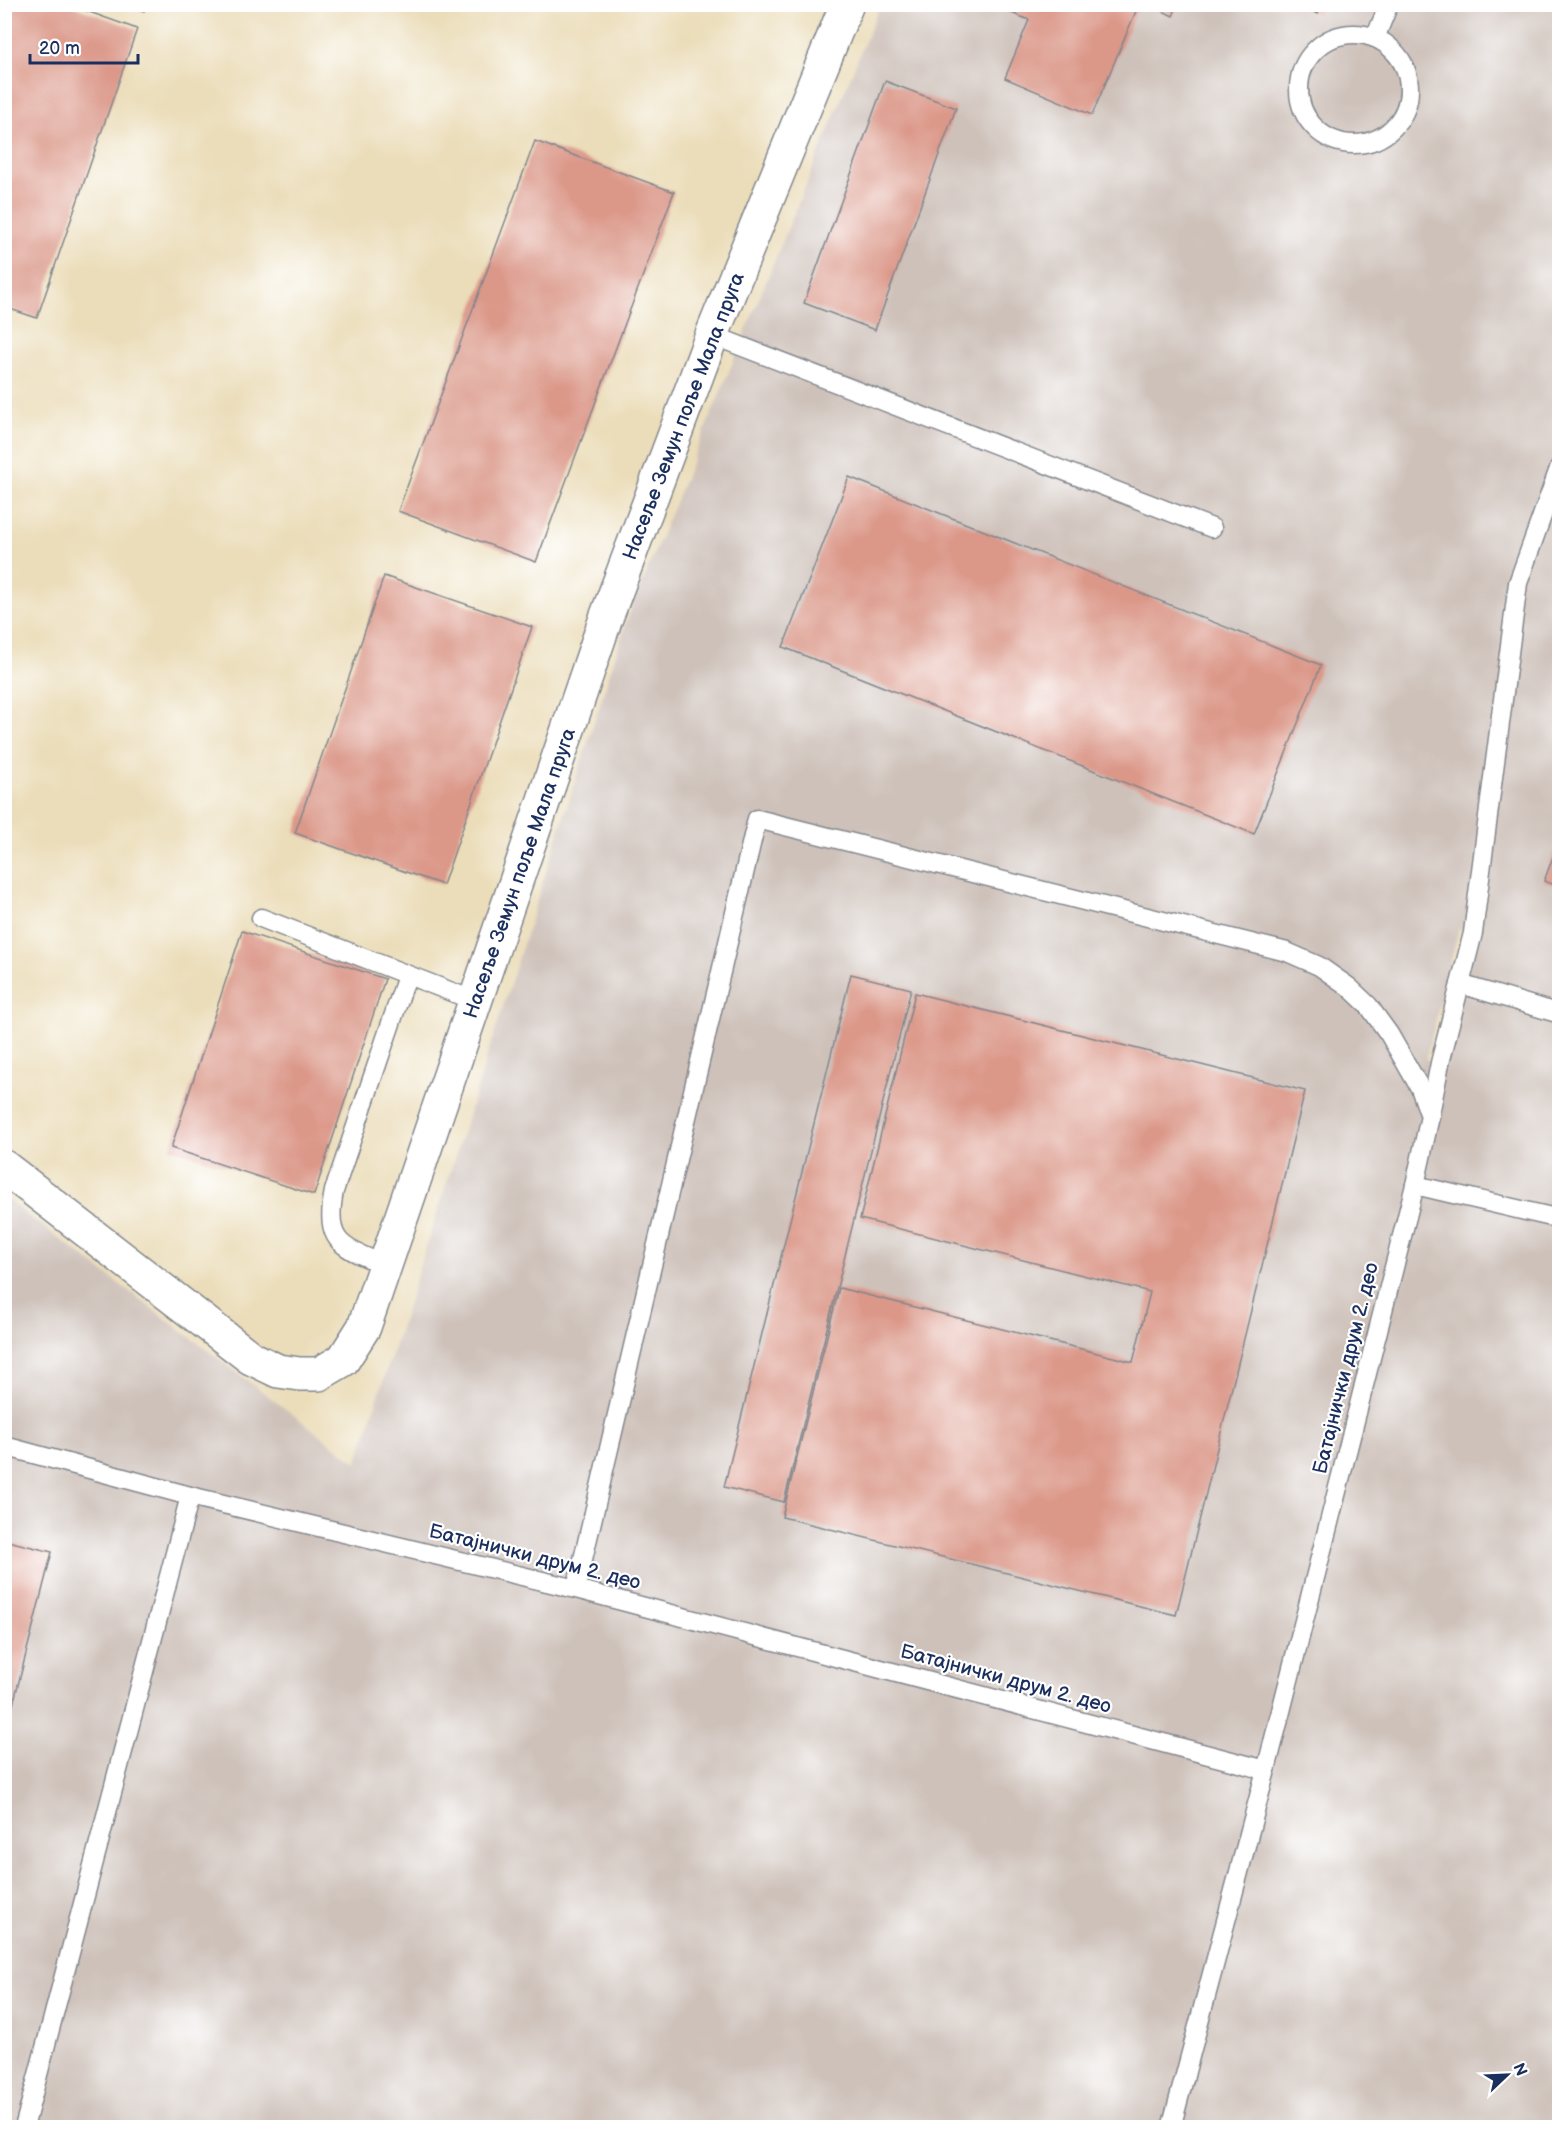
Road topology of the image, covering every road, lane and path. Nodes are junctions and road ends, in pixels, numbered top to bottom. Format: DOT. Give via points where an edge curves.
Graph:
graph roads {
  1 [pos="847,4"];
  2 [pos="1389,4"];
  3 [pos="1375,38"];
  4 [pos="712,335"];
  5 [pos="1560,466"];
  6 [pos="1212,528"];
  7 [pos="261,918"];
  8 [pos="407,976"];
  9 [pos="1460,984"];
  10 [pos="475,1001"];
  11 [pos="1560,1014"];
  12 [pos="1430,1116"];
  13 [pos="4,1167"];
  14 [pos="1415,1185"];
  15 [pos="1560,1219"];
  16 [pos="385,1265"];
  17 [pos="4,1446"];
  18 [pos="190,1496"];
  19 [pos="576,1589"];
  20 [pos="1266,1770"];
  21 [pos="24,2127"];
  22 [pos="1171,2127"];
  1 -- 4 [label="street, Насеље Земун поље Мала пруга"];
  2 -- 3 [label="lane"];
  3 -- 3 [label="lane" via="1391,48 1403,63 1408,100 1389,132 1372,141 1335,141 1308,120 1298,86 1302,69 1311,53 1332,38 1358,34"];
  4 -- 6 [label="lane"];
  4 -- 10 [label="street, Насеље Земун поље Мала пруга" via="606,618"];
  5 -- 9 [label="lane, Батајнички друм 2. део" via="1518,583 1473,933"];
  7 -- 8 [label="lane"];
  8 -- 10 [label="lane"];
  8 -- 16 [label="lane" via="334,1191 330,1214 334,1232 345,1248"];
  9 -- 11 [label="lane"];
  9 -- 12 [label="lane, Батајнички друм 2. део"];
  10 -- 16 [label="street, Насеље Земун поље Мала пруга"];
  12 -- 14 [label="lane, Батајнички друм 2. део"];
  12 -- 19 [label="lane" via="1416,1081 1368,1005 1319,966 1287,952 757,819"];
  13 -- 16 [label="street, Насеље Земун поље Мала пруга" via="251,1358 278,1371 319,1374 343,1360 364,1327"];
  14 -- 15 [label="lane"];
  14 -- 20 [label="lane, Батајнички друм 2. део"];
  17 -- 18 [label="lane, Батајнички друм 2. део"];
  18 -- 19 [label="lane, Батајнички друм 2. део"];
  18 -- 21 [label="lane"];
  19 -- 20 [label="lane, Батајнички друм 2. део"];
  20 -- 22 [label="lane"];
}
